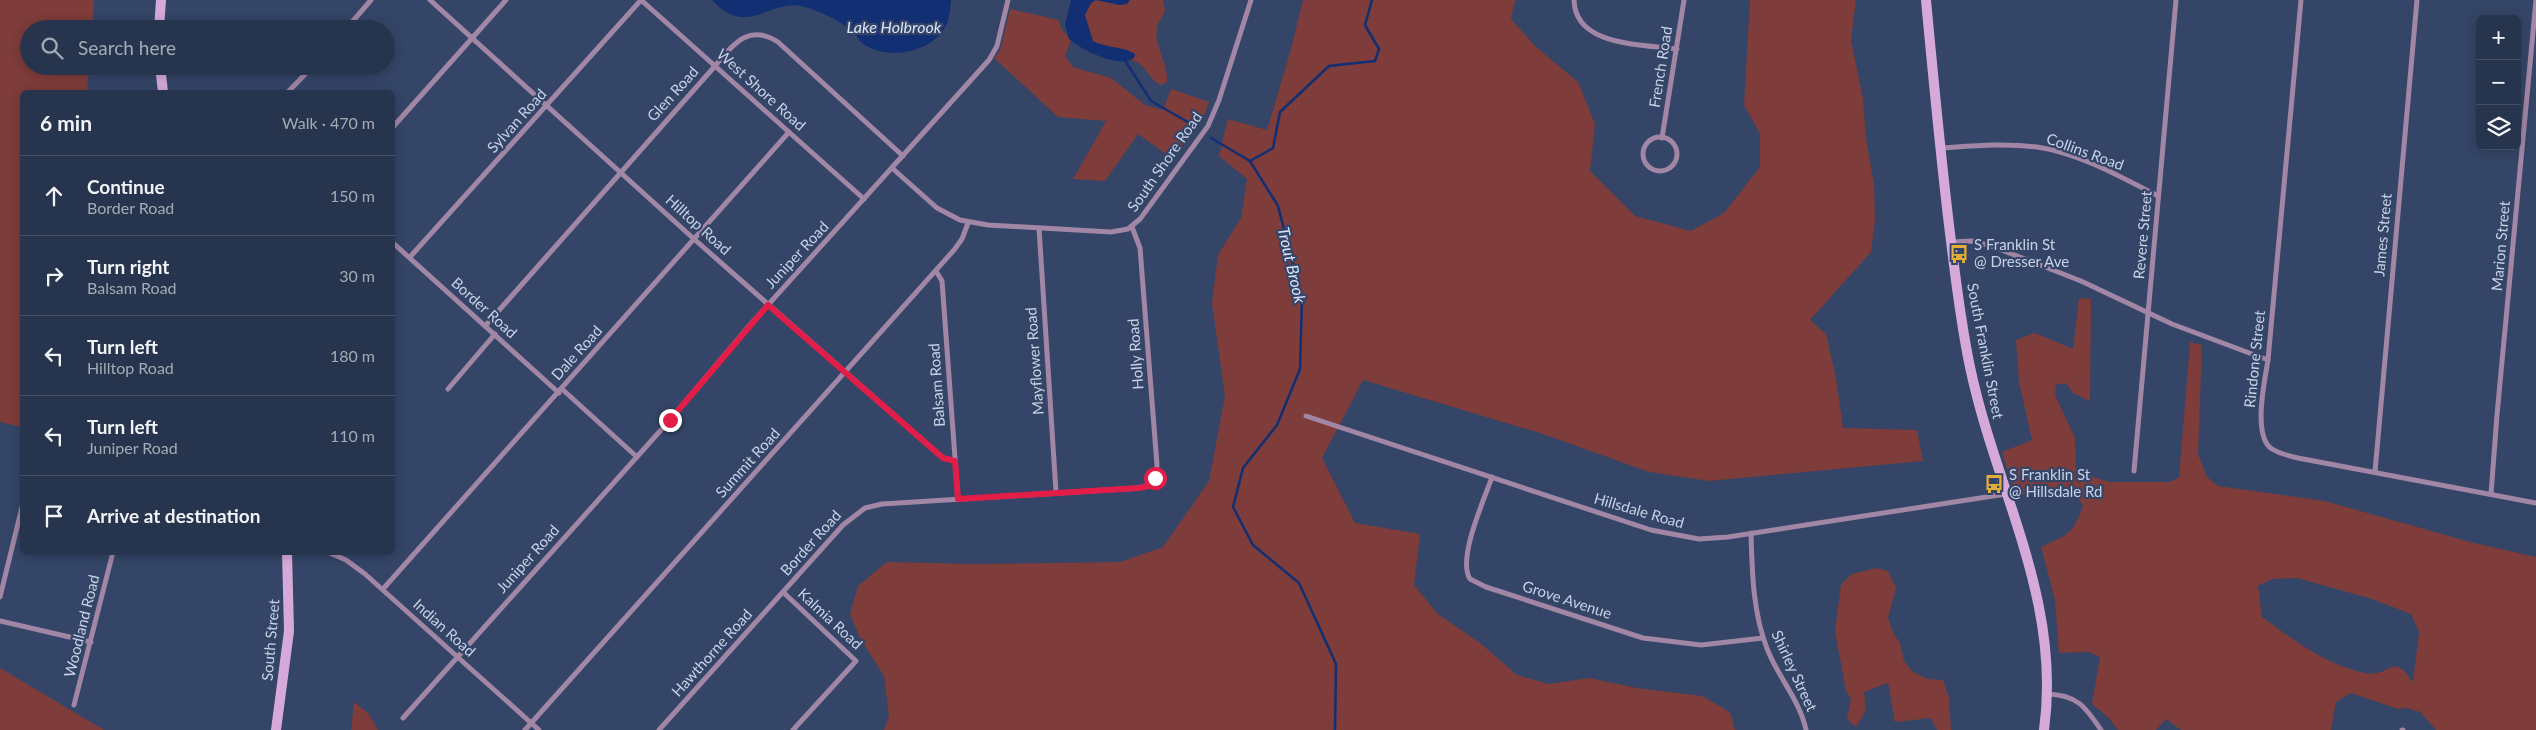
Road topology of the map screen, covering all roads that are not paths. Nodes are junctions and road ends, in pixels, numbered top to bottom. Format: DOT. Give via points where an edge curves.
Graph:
graph roads {
  1 [pos="161,0"];
  2 [pos="371,0"];
  3 [pos="430,0"];
  4 [pos="506,0"];
  5 [pos="641,0"];
  6 [pos="1008,0"];
  7 [pos="1250,0"];
  8 [pos="1574,0"];
  9 [pos="1684,0"];
  10 [pos="1926,0"];
  11 [pos="2176,0"];
  12 [pos="2301,0"];
  13 [pos="2417,0"];
  14 [pos="2536,0"];
  15 [pos="160,20"];
  16 [pos="354,20"];
  17 [pos="472,38"];
  18 [pos="1677,49"];
  19 [pos="715,66"];
  20 [pos="161,75"];
  21 [pos="304,75"];
  22 [pos="163,90"];
  23 [pos="290,90"];
  24 [pos="547,106"];
  25 [pos="395,125"];
  26 [pos="789,132"];
  27 [pos="1662,138"];
  28 [pos="1940,148"];
  29 [pos="903,156"];
  30 [pos="892,168"];
  31 [pos="620,171"];
  32 [pos="2158,196"];
  33 [pos="864,200"];
  34 [pos="968,223"];
  35 [pos="1132,227"];
  36 [pos="1039,228"];
  37 [pos="694,239"];
  38 [pos="1951,242"];
  39 [pos="395,244"];
  40 [pos="410,257"];
  41 [pos="936,271"];
  42 [pos="768,305"];
  43 [pos="2148,313"];
  44 [pos="486,325"];
  45 [pos="495,334"];
  46 [pos="2268,360"];
  47 [pos="847,372"];
  48 [pos="448,389"];
  49 [pos="560,391"];
  50 [pos="1306,416"];
  51 [pos="637,457"];
  52 [pos="955,461"];
  53 [pos="2134,471"];
  54 [pos="2375,472"];
  55 [pos="1492,478"];
  56 [pos="1153,481"];
  57 [pos="1056,492"];
  58 [pos="2006,494"];
  59 [pos="2492,494"];
  60 [pos="958,499"];
  61 [pos="2536,503"];
  62 [pos="20,515"];
  63 [pos="1751,533"];
  64 [pos="112,555"];
  65 [pos="288,555"];
  66 [pos="334,555"];
  67 [pos="383,589"];
  68 [pos="784,592"];
  69 [pos="0,597"];
  70 [pos="0,621"];
  71 [pos="1763,638"];
  72 [pos="91,642"];
  73 [pos="457,657"];
  74 [pos="2047,694"];
  75 [pos="74,705"];
  76 [pos="403,718"];
  77 [pos="531,723"];
  78 [pos="276,730"];
  79 [pos="524,730"];
  80 [pos="538,730"];
  81 [pos="659,730"];
  82 [pos="793,730"];
  83 [pos="1806,730"];
  84 [pos="2044,730"];
  85 [pos="2102,730"];
  1 -- 15 [label="main road"];
  2 -- 16 [label="street"];
  3 -- 17 [label="street, Hilltop Road"];
  4 -- 17 [label="street"];
  5 -- 19 [label="street, West Shore Road"];
  5 -- 24 [label="street, Sylvan Road"];
  6 -- 29 [label="street, Juniper Road" via="992,56"];
  7 -- 35 [label="street, South Shore Road" via="1211,119"];
  8 -- 18 [label="street" via="1579,20 1595,34 1611,40"];
  9 -- 18 [label="street, French Road"];
  10 -- 28 [label="main road, South Franklin Street"];
  11 -- 32 [label="street, Revere Street"];
  12 -- 46 [label="street, Rindone Street"];
  13 -- 54 [label="street, James Street"];
  14 -- 59 [label="street, Marion Street"];
  17 -- 24 [label="street, Hilltop Road"];
  17 -- 25 [label="street"];
  18 -- 27 [label="street, French Road"];
  19 -- 26 [label="street, West Shore Road"];
  19 -- 29 [label="street, Glen Road" via="748,35 768,36 786,48"];
  19 -- 31 [label="street, Glen Road"];
  20 -- 22 [label="main road"];
  21 -- 23 [label="street"];
  24 -- 31 [label="street, Hilltop Road"];
  24 -- 40 [label="street, Sylvan Road"];
  26 -- 33 [label="street, West Shore Road"];
  26 -- 37 [label="street, Dale Road"];
  27 -- 27 [label="street" via="1648,142 1643,152 1648,167 1657,171 1672,166 1676,157 1672,143"];
  28 -- 32 [label="street, Collins Road" via="1985,145 2038,148 2082,161"];
  28 -- 38 [label="main road, South Franklin Street"];
  29 -- 30 [label="street, Juniper Road"];
  30 -- 33 [label="street, Juniper Road"];
  30 -- 34 [label="street" via="942,212"];
  31 -- 37 [label="street, Hilltop Road"];
  31 -- 44 [label="street, Glen Road"];
  32 -- 43 [label="street, Revere Street"];
  33 -- 42 [label="street, Juniper Road"];
  34 -- 36 [label="street, South Shore Road"];
  34 -- 41 [label="street, Summit Road" via="959,244"];
  35 -- 36 [label="street, South Shore Road" via="1117,232"];
  35 -- 56 [label="street, Holly Road" via="1140,248 1157,465"];
  36 -- 57 [label="street, Mayflower Road"];
  37 -- 42 [label="street, Hilltop Road"];
  37 -- 49 [label="street, Dale Road"];
  38 -- 43 [label="street" via="1973,241 1994,247 2081,281"];
  38 -- 58 [label="main road, South Franklin Street" via="1970,372"];
  39 -- 40 [label="street, Border Road"];
  40 -- 44 [label="street, Border Road"];
  41 -- 47 [label="street, Summit Road"];
  41 -- 52 [label="street, Balsam Road" via="942,281"];
  42 -- 47 [label="street, Hilltop Road"];
  42 -- 51 [label="street, Juniper Road"];
  43 -- 46 [label="street"];
  43 -- 53 [label="street, Revere Street"];
  44 -- 45 [label="street, Border Road"];
  45 -- 48 [label="street"];
  45 -- 49 [label="street, Border Road"];
  46 -- 54 [label="street, Rindone Street" via="2262,399 2262,438 2271,448 2298,458"];
  47 -- 52 [label="street, Hilltop Road" via="943,458"];
  47 -- 77 [label="street, Summit Road"];
  49 -- 51 [label="street, Border Road"];
  49 -- 67 [label="street, Dale Road"];
  50 -- 55 [label="street, Hillsdale Road"];
  51 -- 73 [label="street, Juniper Road"];
  52 -- 60 [label="street, Balsam Road"];
  54 -- 59 [label="street, Rindone Street"];
  55 -- 63 [label="street, Hillsdale Road" via="1667,534 1699,538"];
  55 -- 71 [label="street, Grove Avenue" via="1467,553 1466,568 1470,579 1643,638 1701,645"];
  56 -- 57 [label="street, Border Road" via="1139,488"];
  57 -- 60 [label="street, Border Road"];
  58 -- 63 [label="street, Hillsdale Road"];
  58 -- 74 [label="main road, South Franklin Street" via="2040,605 2045,635"];
  59 -- 61 [label="street, Rindone Street"];
  60 -- 68 [label="street, Border Road" via="865,508 842,525"];
  62 -- 69 [label="street"];
  63 -- 71 [label="street, Shirley Street" via="1753,577"];
  64 -- 72 [label="street, Woodland Road"];
  65 -- 78 [label="main road, South Street" via="289,631"];
  66 -- 67 [label="street, Indian Road" via="352,564"];
  67 -- 73 [label="street, Indian Road"];
  68 -- 81 [label="street, Hawthorne Road"];
  68 -- 82 [label="street, Kalmia Road" via="856,661"];
  70 -- 72 [label="street"];
  71 -- 83 [label="street, Shirley Street"];
  72 -- 75 [label="street, Woodland Road"];
  73 -- 76 [label="street, Juniper Road"];
  73 -- 77 [label="street, Indian Road"];
  74 -- 84 [label="main road, South Franklin Street"];
  74 -- 85 [label="street" via="2065,696 2080,703"];
  77 -- 79 [label="street, Summit Road"];
  77 -- 80 [label="street, Indian Road"];
}
